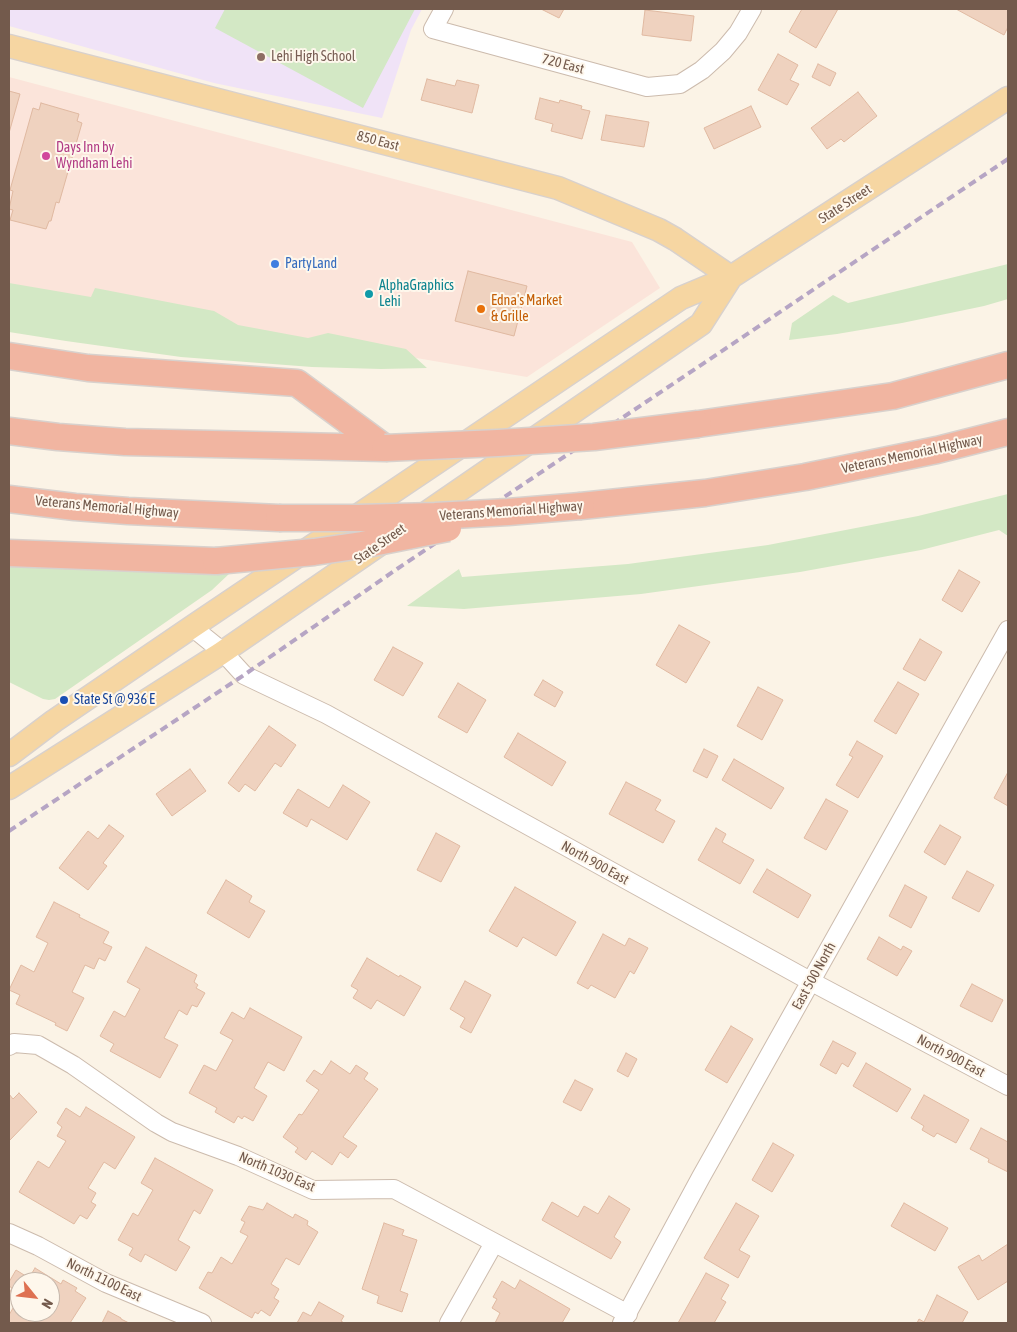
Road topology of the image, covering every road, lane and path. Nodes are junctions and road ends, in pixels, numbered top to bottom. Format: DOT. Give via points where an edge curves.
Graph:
graph roads {
  1 [pos="444,9"];
  2 [pos="752,9"];
  3 [pos="9,46"];
  4 [pos="1008,98"];
  5 [pos="732,277"];
  6 [pos="9,356"];
  7 [pos="1008,365"];
  8 [pos="9,431"];
  9 [pos="1008,432"];
  10 [pos="385,448"];
  11 [pos="9,499"];
  12 [pos="508,512"];
  13 [pos="9,554"];
  14 [pos="192,627"];
  15 [pos="1008,630"];
  16 [pos="223,652"];
  17 [pos="9,755"];
  18 [pos="9,788"];
  19 [pos="810,981"];
  20 [pos="11,1044"];
  21 [pos="1008,1086"];
  22 [pos="9,1232"];
  23 [pos="494,1243"];
  24 [pos="625,1318"];
  25 [pos="202,1323"];
  26 [pos="449,1323"];
  1 -- 2 [label="street, 720 East" via="433,29 647,87 680,84 702,70 738,33"];
  3 -- 5 [label="main road, 850 East" via="558,188 659,230"];
  4 -- 5 [label="main road, State Street"];
  5 -- 14 [label="main road, State Street" via="681,298"];
  5 -- 16 [label="main road, State Street" via="701,324"];
  6 -- 10 [label="highway" via="88,368 297,384"];
  7 -- 10 [label="highway, bridge" via="893,396 698,424 594,436"];
  8 -- 10 [label="highway" via="125,442"];
  9 -- 12 [label="highway, Veterans Memorial Highway, bridge" via="805,477 705,493"];
  11 -- 12 [label="highway, Veterans Memorial Highway, bridge" via="110,510 280,518"];
  12 -- 13 [label="highway, bridge" via="362,545 216,561"];
  14 -- 16 [label="street, North 900 East"];
  14 -- 17 [label="main road, State Street"];
  15 -- 19 [label="street, East 500 North"];
  16 -- 18 [label="main road, State Street"];
  16 -- 19 [label="street, North 900 East" via="244,675 326,714"];
  19 -- 21 [label="street, North 900 East"];
  19 -- 24 [label="street, East 500 North"];
  20 -- 23 [label="street, North 1030 East" via="38,1045 74,1065 172,1132 238,1156 313,1190 394,1189"];
  22 -- 25 [label="street, North 1100 East" via="106,1283"];
  23 -- 24 [label="street, North 1030 East"];
  23 -- 26 [label="street"];
}
